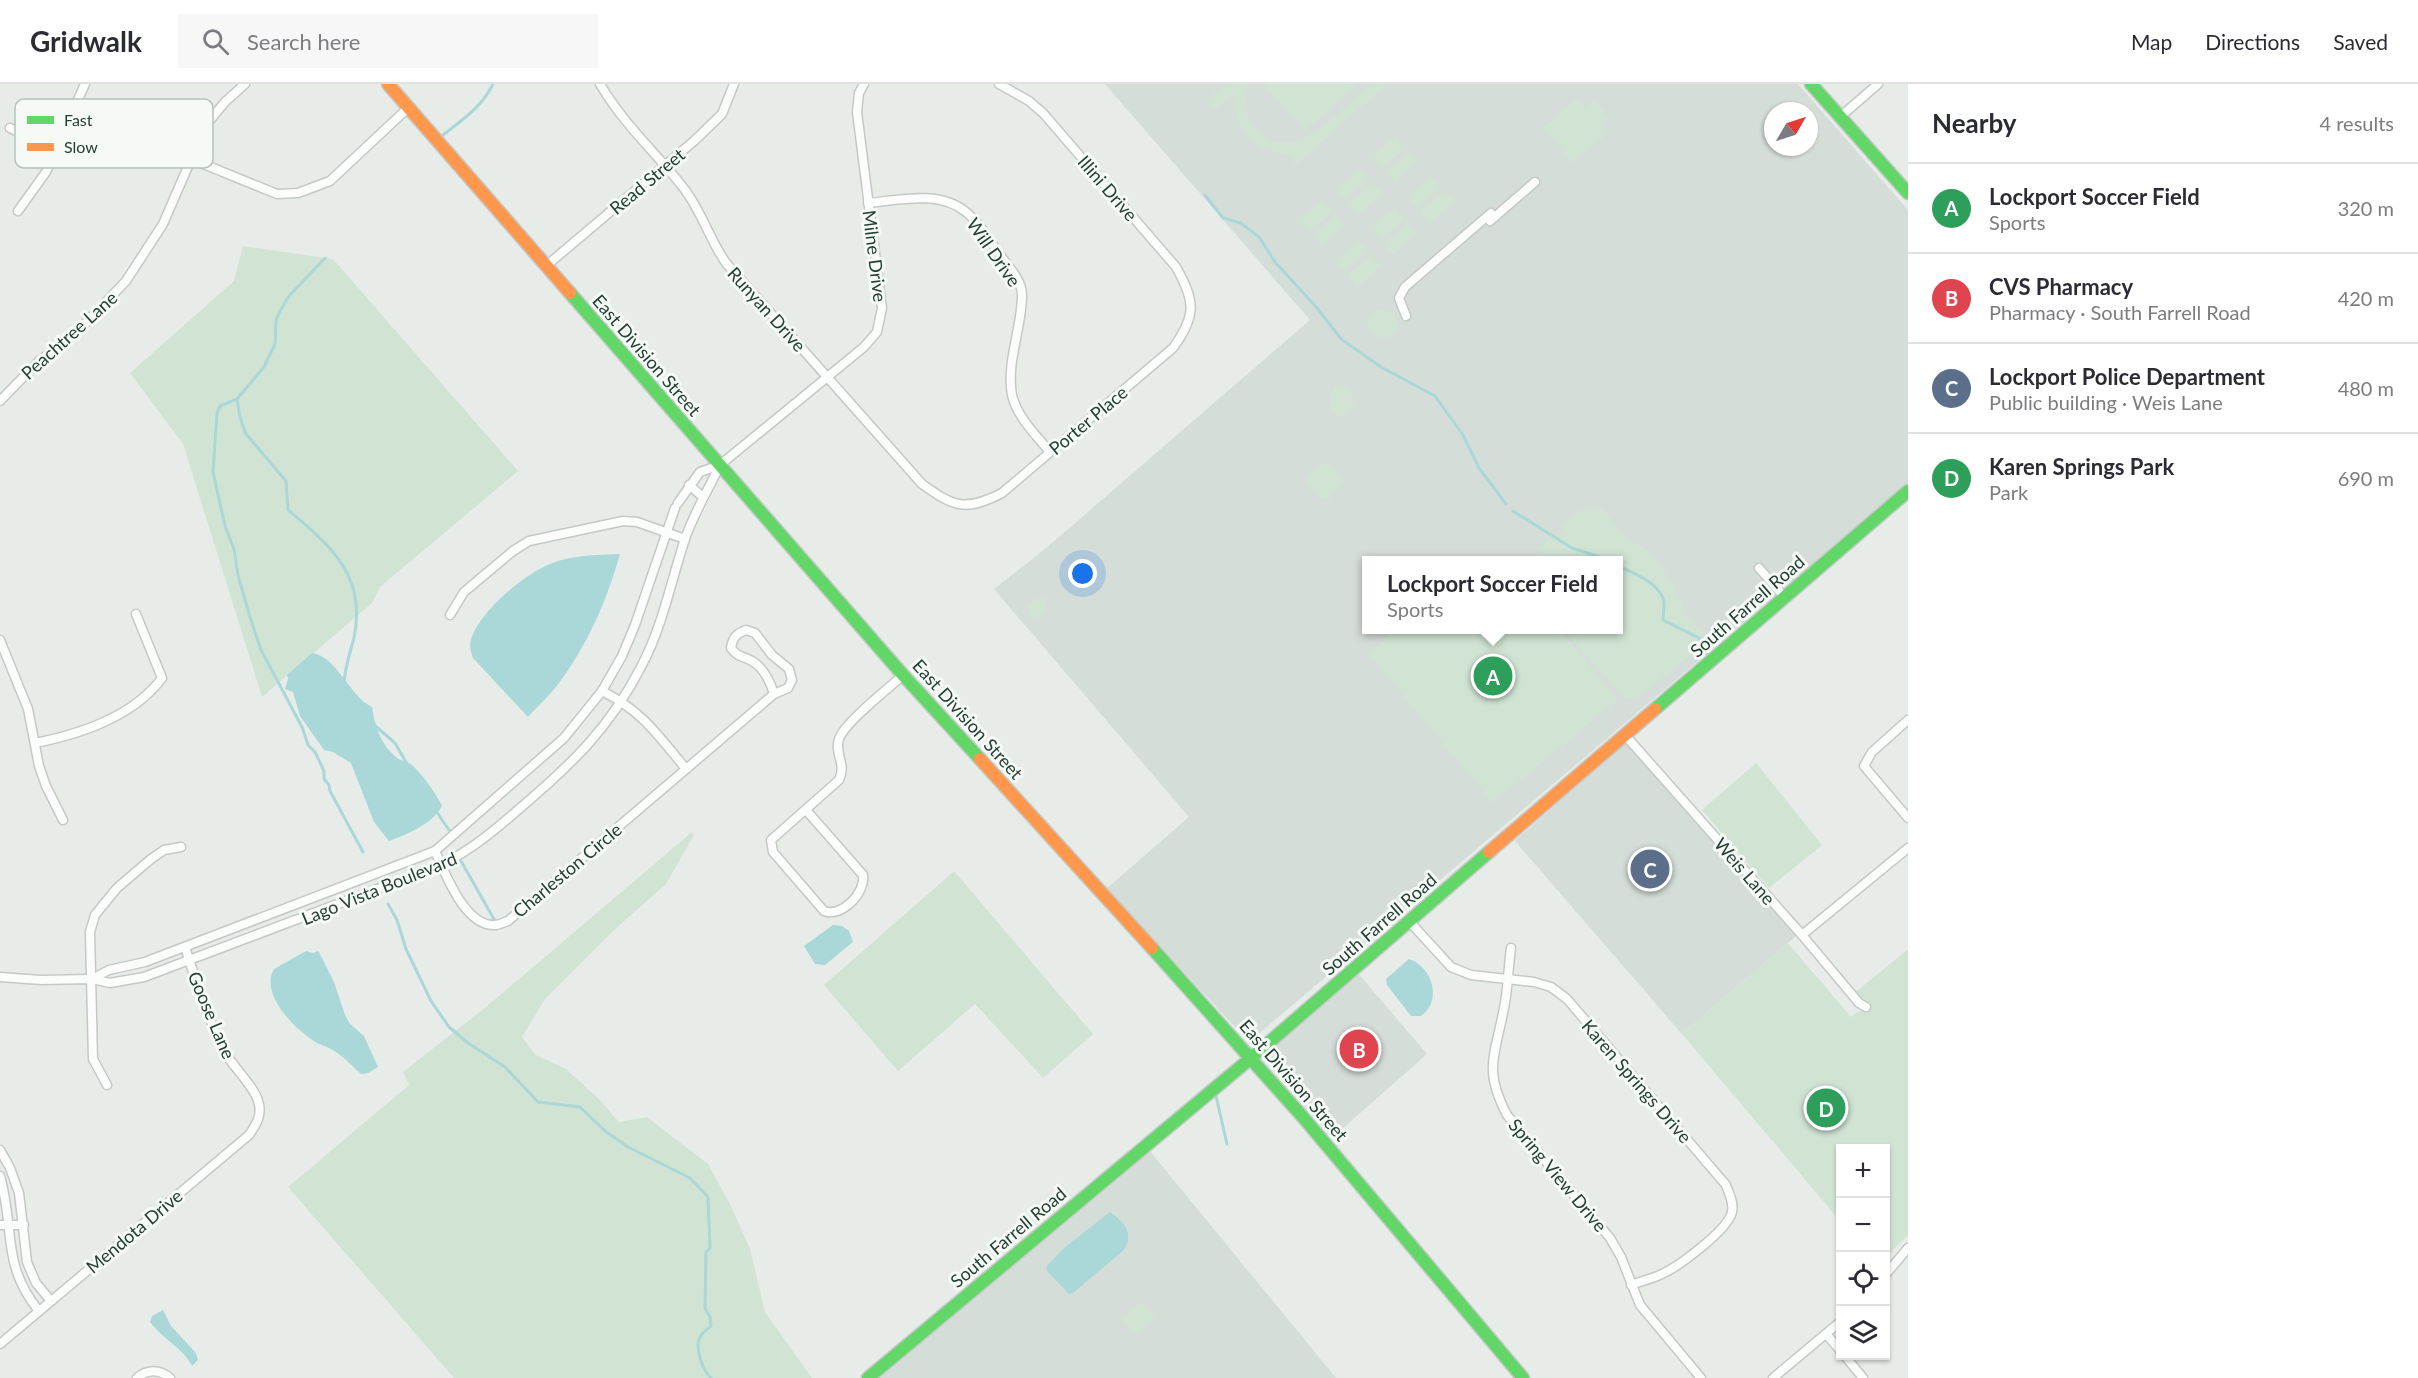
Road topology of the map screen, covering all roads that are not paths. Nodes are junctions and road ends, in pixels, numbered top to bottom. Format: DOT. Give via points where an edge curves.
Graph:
graph roads {
  1 [pos="84,84"];
  2 [pos="245,84"];
  3 [pos="388,84"];
  4 [pos="600,84"];
  5 [pos="734,84"];
  6 [pos="864,84"];
  7 [pos="999,84"];
  8 [pos="1811,84"];
  9 [pos="1878,84"];
  10 [pos="78,99"];
  11 [pos="408,108"];
  12 [pos="213,117"];
  13 [pos="1840,117"];
  14 [pos="10,128"];
  15 [pos="15,130"];
  16 [pos="665,166"];
  17 [pos="47,168"];
  18 [pos="187,168"];
  19 [pos="213,168"];
  20 [pos="1535,182"];
  21 [pos="1908,194"];
  22 [pos="868,203"];
  23 [pos="18,211"];
  24 [pos="546,266"];
  25 [pos="1192,311"];
  26 [pos="1406,316"];
  27 [pos="828,377"];
  28 [pos="0,401"];
  29 [pos="1050,452"];
  30 [pos="720,465"];
  31 [pos="688,486"];
  32 [pos="1908,491"];
  33 [pos="703,496"];
  34 [pos="964,506"];
  35 [pos="666,531"];
  36 [pos="685,539"];
  37 [pos="1759,568"];
  38 [pos="1785,598"];
  39 [pos="136,614"];
  40 [pos="450,615"];
  41 [pos="0,640"];
  42 [pos="903,675"];
  43 [pos="602,691"];
  44 [pos="774,694"];
  45 [pos="622,701"];
  46 [pos="1908,720"];
  47 [pos="1625,735"];
  48 [pos="35,743"];
  49 [pos="686,769"];
  50 [pos="806,810"];
  51 [pos="1908,818"];
  52 [pos="63,820"];
  53 [pos="181,847"];
  54 [pos="1908,848"];
  55 [pos="435,851"];
  56 [pos="441,865"];
  57 [pos="1409,921"];
  58 [pos="1802,935"];
  59 [pos="185,946"];
  60 [pos="1511,948"];
  61 [pos="190,961"];
  62 [pos="0,977"];
  63 [pos="1507,978"];
  64 [pos="92,979"];
  65 [pos="1866,1007"];
  66 [pos="1251,1058"];
  67 [pos="107,1085"];
  68 [pos="260,1112"];
  69 [pos="0,1150"];
  70 [pos="0,1176"];
  71 [pos="4,1225"];
  72 [pos="24,1225"];
  73 [pos="1908,1248"];
  74 [pos="1890,1269"];
  75 [pos="1631,1285"];
  76 [pos="51,1301"];
  77 [pos="39,1311"];
  78 [pos="1836,1325"];
  79 [pos="1826,1334"];
  80 [pos="0,1344"];
  81 [pos="1836,1345"];
  82 [pos="1848,1360"];
  83 [pos="137,1378"];
  84 [pos="170,1378"];
  85 [pos="868,1378"];
  86 [pos="1523,1378"];
  87 [pos="1701,1378"];
  88 [pos="1773,1378"];
  89 [pos="1863,1378"];
  1 -- 10 [label="street"];
  2 -- 12 [label="street, Peachtree Lane"];
  3 -- 11 [label="street, East Division Street"];
  4 -- 16 [label="street, Runyan Drive"];
  5 -- 16 [label="street, Read Street" via="722,114"];
  6 -- 22 [label="street, Milne Drive" via="856,112"];
  7 -- 25 [label="street, Illini Drive" via="1043,113 1176,267 1189,291"];
  8 -- 13 [label="street"];
  9 -- 13 [label="street"];
  11 -- 19 [label="street" via="330,181 298,193 277,194"];
  11 -- 24 [label="street, East Division Street"];
  13 -- 21 [label="street"];
  14 -- 15 [label="street"];
  16 -- 24 [label="street, Read Street"];
  16 -- 27 [label="street, Runyan Drive" via="696,206 713,245 726,263"];
  17 -- 23 [label="street"];
  18 -- 28 [label="street, Peachtree Lane" via="163,224 126,281 77,332 38,362"];
  20 -- 26 [label="street" via="1405,287 1399,298"];
  22 -- 27 [label="street, Milne Drive" via="882,308 877,332"];
  22 -- 29 [label="street, Will Drive" via="926,197 948,201 965,211 1014,274 1022,291 1011,372 1012,396 1022,417"];
  24 -- 30 [label="street, East Division Street"];
  25 -- 29 [label="street, Porter Place" via="1187,329 1173,348"];
  27 -- 30 [label="street, Milne Drive"];
  27 -- 34 [label="street, Runyan Drive" via="922,484 943,499"];
  29 -- 34 [label="street, Porter Place" via="1002,493 981,504"];
  30 -- 31 [label="street, Lago Vista Boulevard" via="700,472"];
  30 -- 33 [label="street, Lago Vista Boulevard"];
  30 -- 42 [label="street, East Division Street"];
  31 -- 33 [label="street"];
  31 -- 35 [label="street, Lago Vista Boulevard"];
  32 -- 38 [label="street, South Farrell Road"];
  33 -- 36 [label="street, Lago Vista Boulevard"];
  35 -- 36 [label="street"];
  35 -- 40 [label="street" via="623,521 529,542 464,592"];
  35 -- 43 [label="street, Lago Vista Boulevard" via="635,625"];
  36 -- 45 [label="street, Lago Vista Boulevard" via="662,620"];
  37 -- 38 [label="street"];
  38 -- 47 [label="street, South Farrell Road"];
  39 -- 48 [label="street" via="162,678 123,711 95,727"];
  41 -- 48 [label="street" via="28,709"];
  42 -- 50 [label="street" via="839,737 837,748 843,771 839,780"];
  42 -- 66 [label="street, East Division Street"];
  43 -- 45 [label="street"];
  43 -- 55 [label="street, Lago Vista Boulevard" via="564,738"];
  44 -- 44 [label="street, Charleston Circle" via="788,688 792,680 789,669 755,633 738,633 731,648 763,670"];
  44 -- 49 [label="street, Charleston Circle"];
  45 -- 49 [label="street" via="638,712"];
  45 -- 56 [label="street, Lago Vista Boulevard" via="580,755 553,780 473,847"];
  46 -- 51 [label="street" via="1872,752 1864,766"];
  47 -- 57 [label="street, South Farrell Road"];
  47 -- 58 [label="street, Weis Lane"];
  48 -- 52 [label="street" via="46,786"];
  49 -- 56 [label="street, Charleston Circle" via="508,921 495,926 472,916 456,896"];
  50 -- 50 [label="street" via="863,874 861,891 831,914 824,911 770,847 771,840"];
  53 -- 64 [label="street" via="164,850 151,859 106,899 95,915 90,932"];
  54 -- 58 [label="street"];
  55 -- 56 [label="street, Charleston Circle"];
  55 -- 59 [label="street, Lago Vista Boulevard"];
  56 -- 61 [label="street, Lago Vista Boulevard"];
  57 -- 63 [label="street, Karen Springs Drive" via="1451,967 1471,975"];
  57 -- 66 [label="street, South Farrell Road"];
  58 -- 65 [label="street, Weis Lane"];
  59 -- 61 [label="street, Goose Lane"];
  59 -- 64 [label="street, Lago Vista Boulevard"];
  60 -- 63 [label="street, Spring View Drive"];
  61 -- 64 [label="street, Lago Vista Boulevard" via="144,977 110,983"];
  61 -- 68 [label="street, Goose Lane" via="224,1050 258,1100"];
  62 -- 64 [label="street, Lago Vista Boulevard"];
  63 -- 75 [label="street, Spring View Drive" via="1492,1061 1498,1097 1507,1115 1610,1238 1622,1257"];
  63 -- 75 [label="street, Karen Springs Drive" via="1551,987 1567,999 1729,1192 1732,1213 1726,1224 1678,1265"];
  64 -- 67 [label="street" via="93,1059"];
  66 -- 85 [label="street, South Farrell Road"];
  66 -- 86 [label="street, East Division Street"];
  68 -- 76 [label="street, Mendota Drive" via="249,1135"];
  69 -- 72 [label="street" via="20,1193"];
  70 -- 71 [label="street" via="6,1197"];
  71 -- 72 [label="street"];
  71 -- 77 [label="street" via="20,1283"];
  72 -- 76 [label="street" via="27,1262 36,1283"];
  73 -- 74 [label="street"];
  75 -- 87 [label="street, Spring View Drive" via="1640,1305"];
  76 -- 77 [label="street, Mendota Drive"];
  77 -- 80 [label="street, Mendota Drive"];
  78 -- 79 [label="street"];
  79 -- 81 [label="street"];
  79 -- 88 [label="street"];
  82 -- 89 [label="street"];
  83 -- 84 [label="street" via="155,1371"];
}
